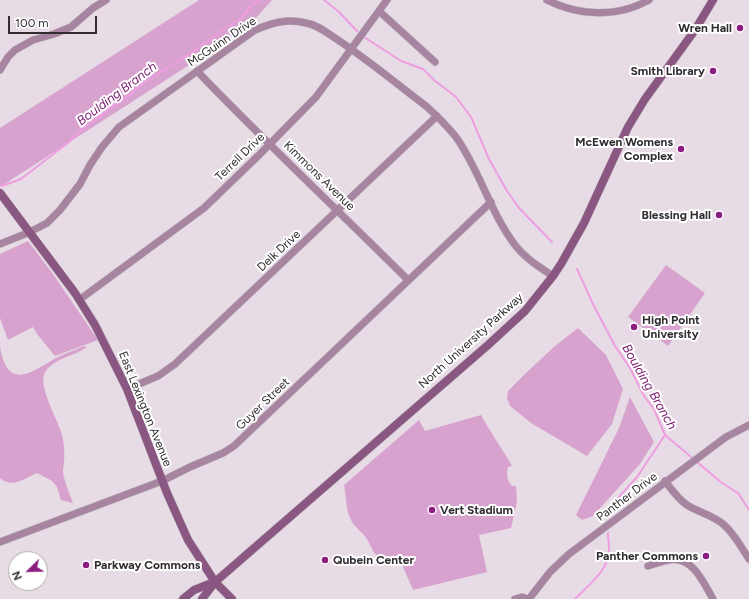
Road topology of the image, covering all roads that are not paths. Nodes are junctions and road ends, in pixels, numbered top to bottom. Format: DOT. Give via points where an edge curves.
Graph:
graph roads {
  1 [pos="106,0"];
  2 [pos="387,0"];
  3 [pos="547,0"];
  4 [pos="649,0"];
  5 [pos="713,0"];
  6 [pos="379,11"];
  7 [pos="352,49"];
  8 [pos="435,62"];
  9 [pos="0,70"];
  10 [pos="197,71"];
  11 [pos="437,116"];
  12 [pos="270,144"];
  13 [pos="0,193"];
  14 [pos="491,202"];
  15 [pos="338,210"];
  16 [pos="30,232"];
  17 [pos="0,244"];
  18 [pos="553,276"];
  19 [pos="408,280"];
  20 [pos="80,300"];
  21 [pos="127,389"];
  22 [pos="749,425"];
  23 [pos="162,481"];
  24 [pos="665,482"];
  25 [pos="0,542"];
  26 [pos="749,559"];
  27 [pos="648,566"];
  28 [pos="215,582"];
  29 [pos="183,599"];
  30 [pos="202,599"];
  31 [pos="232,599"];
  32 [pos="515,599"];
  33 [pos="529,599"];
  34 [pos="713,599"];
  1 -- 9 [label="street" via="71,27 33,40 15,50"];
  2 -- 6 [label="street, Terrell Drive"];
  3 -- 4 [label="street" via="570,9 602,13 628,9"];
  5 -- 18 [label="main road, North University Parkway" via="696,30 645,99 628,127 584,223"];
  6 -- 7 [label="street, Terrell Drive"];
  6 -- 8 [label="street"];
  7 -- 10 [label="street, McGuinn Drive" via="316,26 297,21 280,21 255,30"];
  7 -- 11 [label="street, McGuinn Drive"];
  7 -- 12 [label="street, Terrell Drive" via="316,97"];
  10 -- 12 [label="street, Kimmons Avenue"];
  10 -- 16 [label="street, McGuinn Drive" via="119,127 102,147 80,184 60,210 47,223"];
  11 -- 14 [label="street, McGuinn Drive" via="456,138"];
  11 -- 15 [label="street, Delk Drive"];
  12 -- 15 [label="street, Kimmons Avenue"];
  12 -- 20 [label="street, Terrell Drive" via="204,208"];
  13 -- 16 [label="main road, East Lexington Avenue"];
  14 -- 18 [label="street, McGuinn Drive" via="515,245 536,265"];
  14 -- 19 [label="street, Guyer Street"];
  15 -- 19 [label="street, Kimmons Avenue"];
  15 -- 21 [label="street, Delk Drive" via="175,364 158,376"];
  16 -- 17 [label="street, McGuinn Drive"];
  16 -- 20 [label="main road, East Lexington Avenue"];
  18 -- 28 [label="main road, North University Parkway" via="525,311 488,345"];
  19 -- 23 [label="street, Guyer Street" via="234,446"];
  20 -- 21 [label="main road, East Lexington Avenue"];
  21 -- 23 [label="main road, East Lexington Avenue"];
  22 -- 24 [label="street, Panther Drive" via="733,433"];
  23 -- 25 [label="street, Guyer Street"];
  23 -- 28 [label="main road, East Lexington Avenue" via="188,540"];
  24 -- 26 [label="street" via="687,505 724,524"];
  24 -- 33 [label="street, Panther Drive" via="569,554 550,572"];
  27 -- 34 [label="street" via="670,560 682,560 698,573"];
  28 -- 29 [label="main road, North University Parkway" via="194,590"];
  28 -- 30 [label="main road, North University Parkway"];
  28 -- 31 [label="main road, East Lexington Avenue"];
  32 -- 33 [label="street"];
}
